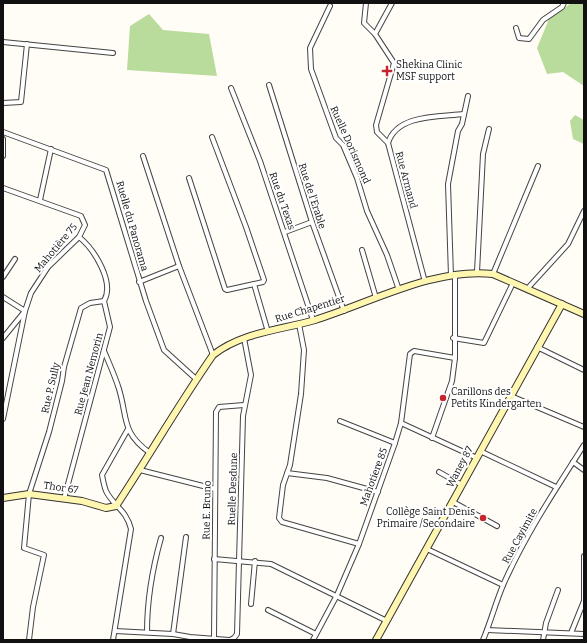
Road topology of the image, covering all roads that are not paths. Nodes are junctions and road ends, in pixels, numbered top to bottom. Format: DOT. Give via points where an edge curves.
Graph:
graph roads {
  1 [pos="366,3"];
  2 [pos="392,3"];
  3 [pos="564,3"];
  4 [pos="330,6"];
  5 [pos="516,28"];
  6 [pos="375,34"];
  7 [pos="3,42"];
  8 [pos="28,44"];
  9 [pos="113,53"];
  10 [pos="269,85"];
  11 [pos="231,88"];
  12 [pos="468,96"];
  13 [pos="3,103"];
  14 [pos="464,114"];
  15 [pos="489,129"];
  16 [pos="3,132"];
  17 [pos="212,137"];
  18 [pos="3,139"];
  19 [pos="388,143"];
  20 [pos="51,149"];
  21 [pos="3,156"];
  22 [pos="143,156"];
  23 [pos="538,166"];
  24 [pos="189,178"];
  25 [pos="3,188"];
  26 [pos="40,200"];
  27 [pos="584,211"];
  28 [pos="312,222"];
  29 [pos="285,232"];
  30 [pos="79,237"];
  31 [pos="362,250"];
  32 [pos="15,259"];
  33 [pos="179,266"];
  34 [pos="478,272"];
  35 [pos="493,274"];
  36 [pos="453,276"];
  37 [pos="3,278"];
  38 [pos="140,282"];
  39 [pos="425,282"];
  40 [pos="513,283"];
  41 [pos="254,284"];
  42 [pos="527,289"];
  43 [pos="400,290"];
  44 [pos="3,297"];
  45 [pos="376,298"];
  46 [pos="104,301"];
  47 [pos="562,304"];
  48 [pos="25,311"];
  49 [pos="344,311"];
  50 [pos="584,314"];
  51 [pos="314,320"];
  52 [pos="299,324"];
  53 [pos="268,332"];
  54 [pos="244,337"];
  55 [pos="3,338"];
  56 [pos="453,338"];
  57 [pos="537,348"];
  58 [pos="104,351"];
  59 [pos="213,355"];
  60 [pos="455,358"];
  61 [pos="584,370"];
  62 [pos="196,379"];
  63 [pos="511,396"];
  64 [pos="244,405"];
  65 [pos="3,419"];
  66 [pos="340,421"];
  67 [pos="401,423"];
  68 [pos="584,427"];
  69 [pos="128,429"];
  70 [pos="432,438"];
  71 [pos="395,443"];
  72 [pos="584,445"];
  73 [pos="480,451"];
  74 [pos="150,453"];
  75 [pos="477,458"];
  76 [pos="573,462"];
  77 [pos="140,470"];
  78 [pos="584,470"];
  79 [pos="439,472"];
  80 [pos="287,473"];
  81 [pos="462,485"];
  82 [pos="556,487"];
  83 [pos="215,489"];
  84 [pos="378,492"];
  85 [pos="29,494"];
  86 [pos="3,498"];
  87 [pos="64,499"];
  88 [pos="453,502"];
  89 [pos="116,506"];
  90 [pos="497,526"];
  91 [pos="186,537"];
  92 [pos="161,538"];
  93 [pos="359,544"];
  94 [pos="427,549"];
  95 [pos="584,556"];
  96 [pos="214,559"];
  97 [pos="239,561"];
  98 [pos="254,562"];
  99 [pos="503,585"];
  100 [pos="558,590"];
  101 [pos="337,595"];
  102 [pos="251,604"];
  103 [pos="268,610"];
  104 [pos="387,621"];
  105 [pos="487,630"];
  106 [pos="115,631"];
  107 [pos="147,632"];
  108 [pos="544,632"];
  109 [pos="570,633"];
  110 [pos="173,634"];
  111 [pos="316,634"];
  112 [pos="584,634"];
  113 [pos="190,639"];
  114 [pos="214,639"];
  115 [pos="29,640"];
  116 [pos="113,640"];
  117 [pos="230,640"];
  118 [pos="313,640"];
  119 [pos="376,640"];
  120 [pos="483,640"];
  121 [pos="543,640"];
  1 -- 6 [label="street" via="364,23"];
  2 -- 6 [label="street"];
  3 -- 5 [label="street" via="543,20 529,39 519,38"];
  4 -- 43 [label="street, Ruelle Dorismond" via="310,48 310,69 334,132 357,178 367,211"];
  6 -- 19 [label="street, Rue Armand" via="394,62 376,125 378,132"];
  7 -- 8 [label="street"];
  8 -- 9 [label="street"];
  8 -- 13 [label="street" via="21,102"];
  10 -- 28 [label="street, Rue de l'Erable"];
  11 -- 29 [label="street, Rue du Texas"];
  12 -- 14 [label="street"];
  14 -- 19 [label="street" via="415,120 401,125 391,135"];
  14 -- 36 [label="street" via="458,130 448,184"];
  15 -- 34 [label="street" via="483,154"];
  16 -- 20 [label="street, Ruelle du Panorama"];
  17 -- 41 [label="street" via="264,280"];
  18 -- 21 [label="street"];
  19 -- 39 [label="street, Rue Armand"];
  20 -- 26 [label="street"];
  20 -- 38 [label="street, Ruelle du Panorama" via="106,170"];
  22 -- 33 [label="street"];
  23 -- 35 [label="street"];
  24 -- 41 [label="street" via="225,289"];
  25 -- 26 [label="street, Mahotière 75"];
  26 -- 30 [label="street, Mahotière 75" via="81,216 85,225"];
  27 -- 42 [label="street" via="568,244"];
  28 -- 29 [label="street"];
  28 -- 49 [label="street, Rue de l'Erable"];
  29 -- 51 [label="street, Rue du Texas"];
  30 -- 46 [label="street, Rue Jean Nemorin" via="97,257 108,287"];
  30 -- 48 [label="street, Mahotière 75" via="48,267 31,293"];
  31 -- 45 [label="street"];
  32 -- 37 [label="street"];
  33 -- 38 [label="street"];
  33 -- 59 [label="street"];
  34 -- 35 [label="street, Rue Chapentier"];
  34 -- 36 [label="street, Rue Chapentier"];
  35 -- 40 [label="street, Rue Chapentier"];
  36 -- 39 [label="street, Rue Chapentier"];
  36 -- 56 [label="street"];
  38 -- 62 [label="street, Ruelle du Panorama" via="164,350"];
  39 -- 43 [label="street, Rue Chapentier"];
  40 -- 42 [label="street, Rue Chapentier"];
  40 -- 56 [label="street" via="484,343"];
  41 -- 53 [label="street"];
  42 -- 47 [label="street, Rue Chapentier"];
  43 -- 45 [label="street, Rue Chapentier"];
  44 -- 48 [label="street"];
  45 -- 49 [label="street, Rue Chapentier"];
  46 -- 58 [label="street, Rue Jean Nemorin" via="110,327"];
  46 -- 85 [label="street, Rue P. Sully" via="90,303 81,308 49,432"];
  47 -- 50 [label="street, Rue Chapentier"];
  47 -- 57 [label="street, Waney 87"];
  48 -- 55 [label="street, Mahotière 75"];
  48 -- 65 [label="street"];
  49 -- 51 [label="street, Rue Chapentier"];
  51 -- 52 [label="street, Rue Chapentier"];
  52 -- 53 [label="street, Rue Chapentier"];
  52 -- 80 [label="street" via="304,350 301,394"];
  53 -- 54 [label="street, Rue Chapentier"];
  54 -- 59 [label="street, Rue Chapentier"];
  54 -- 64 [label="street, Ruelle Desdune" via="251,375"];
  56 -- 60 [label="street"];
  57 -- 61 [label="street"];
  57 -- 63 [label="street, Waney 87"];
  58 -- 69 [label="street" via="119,390"];
  58 -- 87 [label="street, Rue Jean Nemorin"];
  59 -- 62 [label="street, Rue Chapentier"];
  60 -- 67 [label="street, Mahotiere 85" via="412,352"];
  60 -- 70 [label="street" via="452,381"];
  62 -- 74 [label="street, Rue Chapentier"];
  63 -- 68 [label="street"];
  63 -- 73 [label="street, Waney 87"];
  64 -- 83 [label="street, Rue E. Bruno" via="219,408 216,412"];
  64 -- 97 [label="street, Ruelle Desdune"];
  66 -- 71 [label="street"];
  67 -- 70 [label="street"];
  67 -- 71 [label="street, Mahotiere 85"];
  69 -- 74 [label="street" via="137,444"];
  69 -- 89 [label="street" via="102,475 106,491"];
  70 -- 75 [label="street"];
  71 -- 84 [label="street, Mahotiere 85"];
  72 -- 76 [label="street, Rue Cayimite"];
  73 -- 75 [label="street, Waney 87"];
  73 -- 82 [label="street"];
  74 -- 77 [label="street, Rue Chapentier"];
  75 -- 81 [label="street, Waney 87"];
  76 -- 78 [label="street"];
  76 -- 82 [label="street, Rue Cayimite"];
  77 -- 83 [label="street"];
  77 -- 89 [label="street, Rue Chapentier"];
  79 -- 81 [label="street"];
  80 -- 84 [label="street" via="327,478"];
  80 -- 93 [label="street" via="278,518 280,520"];
  81 -- 88 [label="street, Waney 87"];
  82 -- 99 [label="street, Rue Cayimite"];
  83 -- 96 [label="street, Rue E. Bruno"];
  84 -- 93 [label="street, Mahotiere 85"];
  85 -- 86 [label="street, Thor 67"];
  85 -- 87 [label="street, Thor 67"];
  85 -- 115 [label="street" via="24,548 44,555"];
  87 -- 89 [label="street, Thor 67" via="106,508"];
  88 -- 90 [label="street"];
  88 -- 94 [label="street, Waney 87"];
  89 -- 106 [label="street" via="125,514 131,529"];
  91 -- 110 [label="street"];
  92 -- 107 [label="street" via="147,604"];
  93 -- 101 [label="street, Mahotiere 85"];
  94 -- 99 [label="street"];
  94 -- 104 [label="street, Waney 87"];
  95 -- 109 [label="street" via="584,601"];
  96 -- 97 [label="street"];
  96 -- 114 [label="street, Rue E. Bruno"];
  97 -- 98 [label="street"];
  97 -- 117 [label="street, Ruelle Desdune" via="236,634"];
  98 -- 101 [label="street" via="271,564"];
  98 -- 102 [label="street"];
  99 -- 105 [label="street, Rue Cayimite"];
  100 -- 108 [label="street"];
  101 -- 104 [label="street"];
  101 -- 111 [label="street, Mahotiere 85"];
  103 -- 111 [label="street"];
  104 -- 119 [label="street, Waney 87"];
  105 -- 108 [label="street"];
  105 -- 120 [label="street, Rue Cayimite"];
  106 -- 107 [label="street, Ruelle Desdune"];
  106 -- 116 [label="street"];
  107 -- 110 [label="street, Ruelle Desdune"];
  108 -- 109 [label="street"];
  108 -- 121 [label="street"];
  109 -- 112 [label="street"];
  110 -- 113 [label="street, Ruelle Desdune"];
  111 -- 118 [label="street, Mahotiere 85"];
  113 -- 114 [label="street, Ruelle Desdune"];
  114 -- 117 [label="street, Ruelle Desdune"];
}
